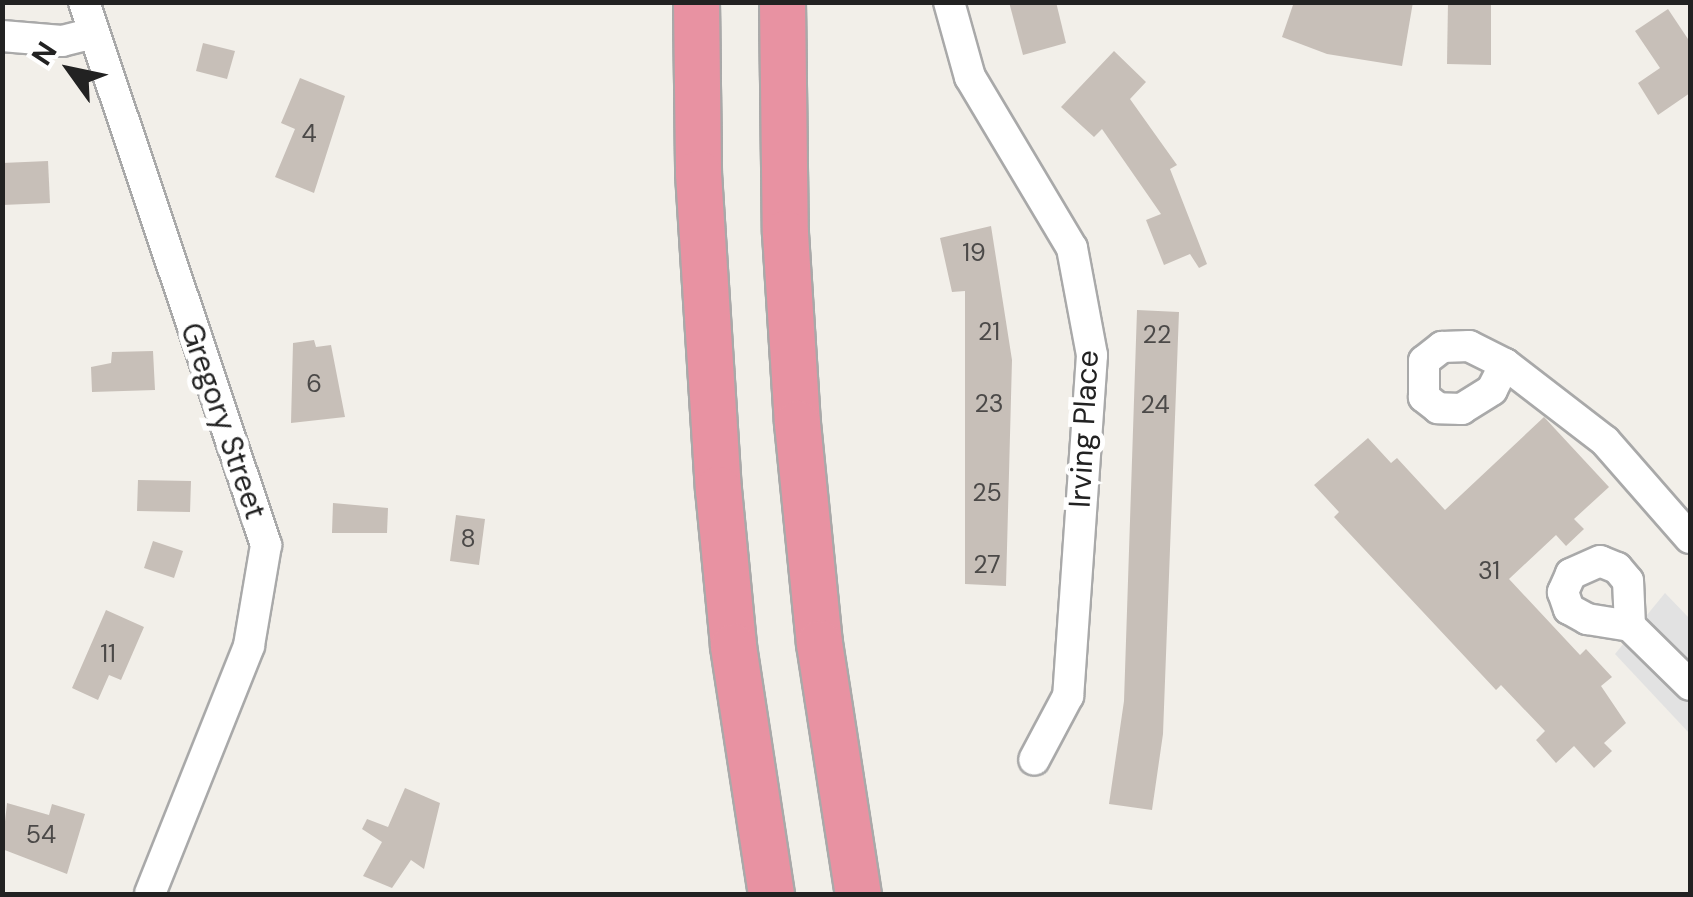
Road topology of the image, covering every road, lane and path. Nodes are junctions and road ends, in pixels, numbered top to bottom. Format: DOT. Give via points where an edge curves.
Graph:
graph roads {
  1 [pos="84,2"];
  2 [pos="696,2"];
  3 [pos="782,2"];
  4 [pos="950,2"];
  5 [pos="94,33"];
  6 [pos="2,36"];
  7 [pos="1505,364"];
  8 [pos="1690,538"];
  9 [pos="1630,626"];
  10 [pos="1690,686"];
  11 [pos="1034,760"];
  12 [pos="150,894"];
  13 [pos="771,894"];
  14 [pos="858,894"];
  1 -- 5 [label="street, Gregory Street"];
  2 -- 13 [label="highway" via="698,172 718,489 733,646"];
  3 -- 14 [label="highway" via="796,423 819,643"];
  4 -- 11 [label="street, Irving Place" via="970,77 1072,248 1092,355 1068,696"];
  5 -- 6 [label="street" via="62,41"];
  5 -- 12 [label="street, Gregory Street" via="266,545 249,646"];
  7 -- 8 [label="street" via="1605,442"];
  9 -- 10 [label="street"];
}
